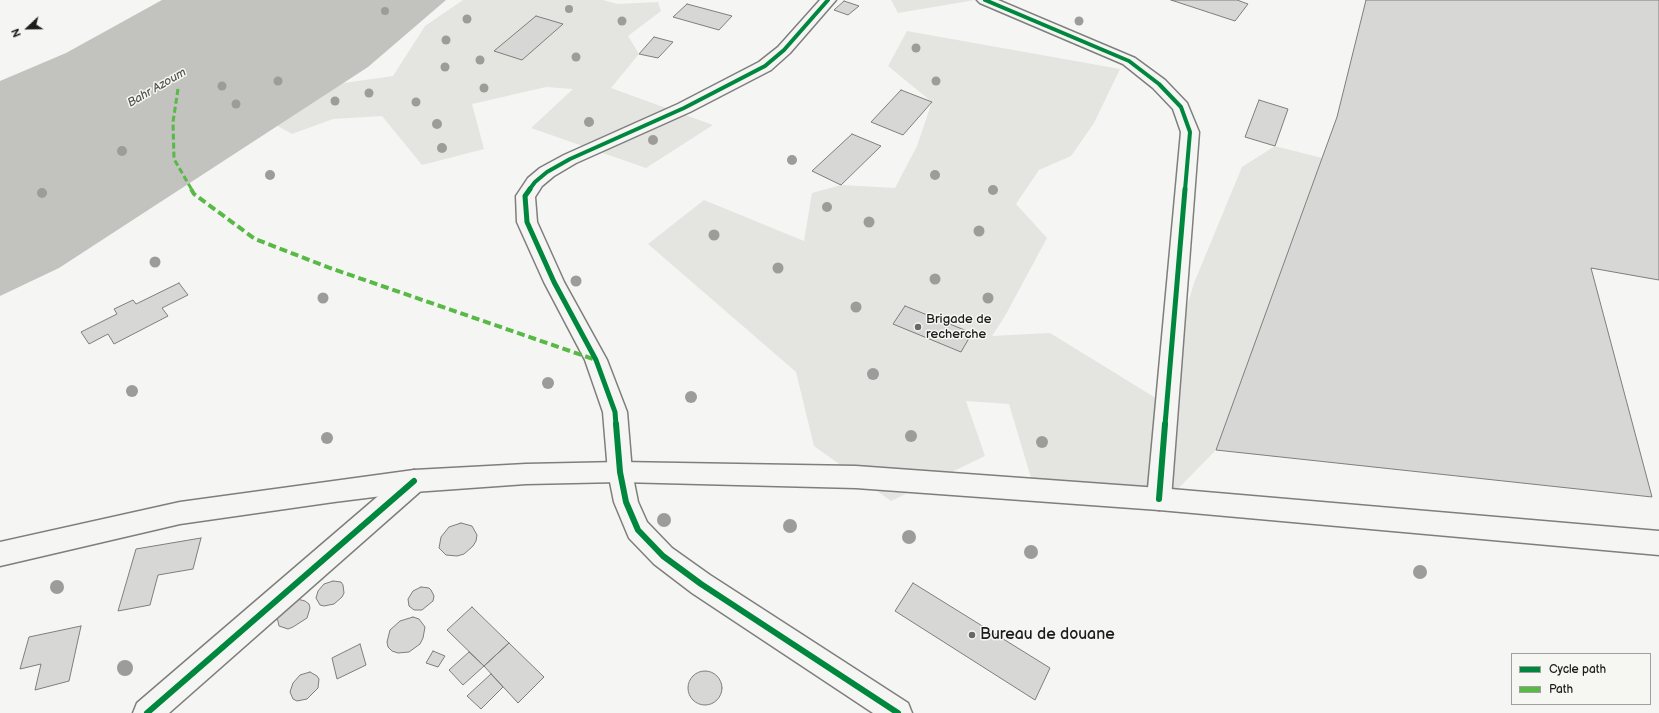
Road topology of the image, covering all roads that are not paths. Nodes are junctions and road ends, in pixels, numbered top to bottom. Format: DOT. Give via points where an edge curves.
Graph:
graph roads {
  1 [pos="828,0"];
  2 [pos="985,0"];
  3 [pos="620,472"];
  4 [pos="414,481"];
  5 [pos="1159,499"];
  6 [pos="1659,543"];
  7 [pos="0,554"];
  8 [pos="147,713"];
  9 [pos="898,713"];
  1 -- 3 [label="street" via="784,50 765,66 684,108 570,159 535,182 525,196 527,222 554,282 596,360 615,412"];
  2 -- 5 [label="street" via="1129,61 1159,84 1181,107 1190,132"];
  3 -- 4 [label="street" via="526,474"];
  3 -- 5 [label="street" via="856,476"];
  3 -- 9 [label="street" via="626,502 638,530 663,556 701,584"];
  4 -- 7 [label="street" via="180,514"];
  4 -- 8 [label="street"];
  5 -- 6 [label="street"];
}
